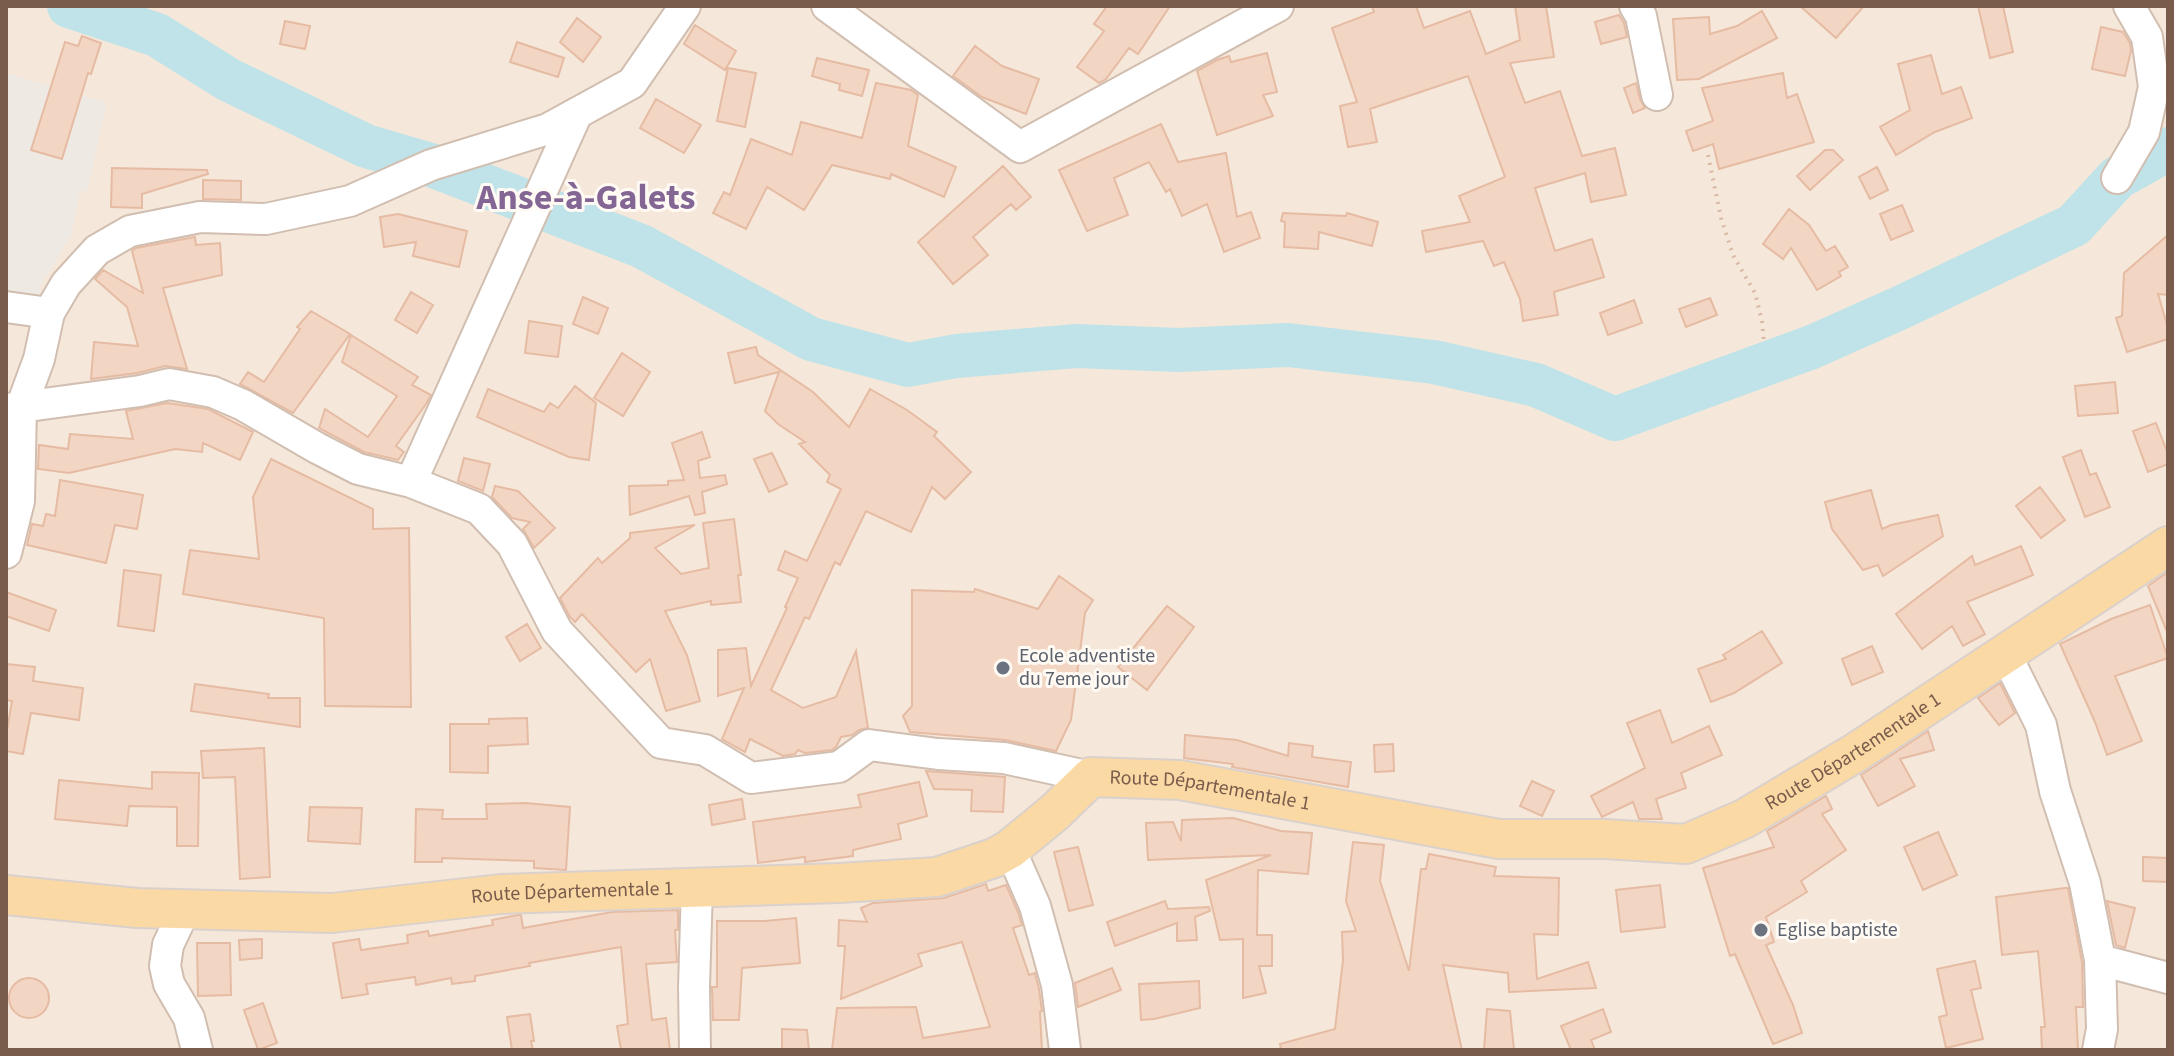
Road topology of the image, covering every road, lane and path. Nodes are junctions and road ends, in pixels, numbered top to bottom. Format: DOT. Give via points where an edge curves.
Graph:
graph roads {
  1 [pos="685,6"];
  2 [pos="827,6"];
  3 [pos="1278,6"];
  4 [pos="1635,6"];
  5 [pos="2129,6"];
  6 [pos="1657,95"];
  7 [pos="577,113"];
  8 [pos="1708,155"];
  9 [pos="2117,178"];
  10 [pos="6,307"];
  11 [pos="49,313"];
  12 [pos="1764,343"];
  13 [pos="13,409"];
  14 [pos="411,482"];
  15 [pos="2168,546"];
  16 [pos="6,553"];
  17 [pos="2005,653"];
  18 [pos="1091,777"];
  19 [pos="1010,849"];
  20 [pos="697,887"];
  21 [pos="6,895"];
  22 [pos="185,909"];
  23 [pos="2100,960"];
  24 [pos="2168,978"];
  25 [pos="197,1050"];
  26 [pos="695,1050"];
  27 [pos="1065,1050"];
  28 [pos="2098,1050"];
  1 -- 7 [label="street" via="632,83"];
  2 -- 3 [label="street" via="1020,147"];
  4 -- 6 [label="street"];
  5 -- 9 [label="street" via="2147,37 2154,87 2144,132"];
  7 -- 11 [label="street" via="548,129 431,165 350,201 266,219 200,217 130,231 97,250 66,284"];
  7 -- 14 [label="street"];
  8 -- 12 [label="path" via="1733,255 1755,293"];
  10 -- 11 [label="street"];
  11 -- 13 [label="street" via="39,359"];
  13 -- 14 [label="street" via="169,384 213,392 358,469"];
  13 -- 16 [label="street" via="19,501"];
  14 -- 18 [label="street" via="479,509 512,544 557,631 661,743 705,750 751,778 839,767 869,745 1004,758"];
  15 -- 17 [label="main road, Route Départementale 1"];
  17 -- 18 [label="main road, Route Départementale 1" via="1855,753 1744,819 1686,844 1499,839 1180,780"];
  17 -- 23 [label="street" via="2041,725 2055,791 2085,883"];
  18 -- 19 [label="main road, Route Départementale 1"];
  19 -- 20 [label="main road, Route Départementale 1" via="937,877"];
  19 -- 27 [label="street" via="1035,906 1057,985"];
  20 -- 22 [label="main road, Route Départementale 1" via="501,894 332,913"];
  20 -- 26 [label="street"];
  21 -- 22 [label="main road, Route Départementale 1"];
  22 -- 25 [label="street" via="168,945 165,966"];
  23 -- 24 [label="street"];
  23 -- 28 [label="street"];
}
